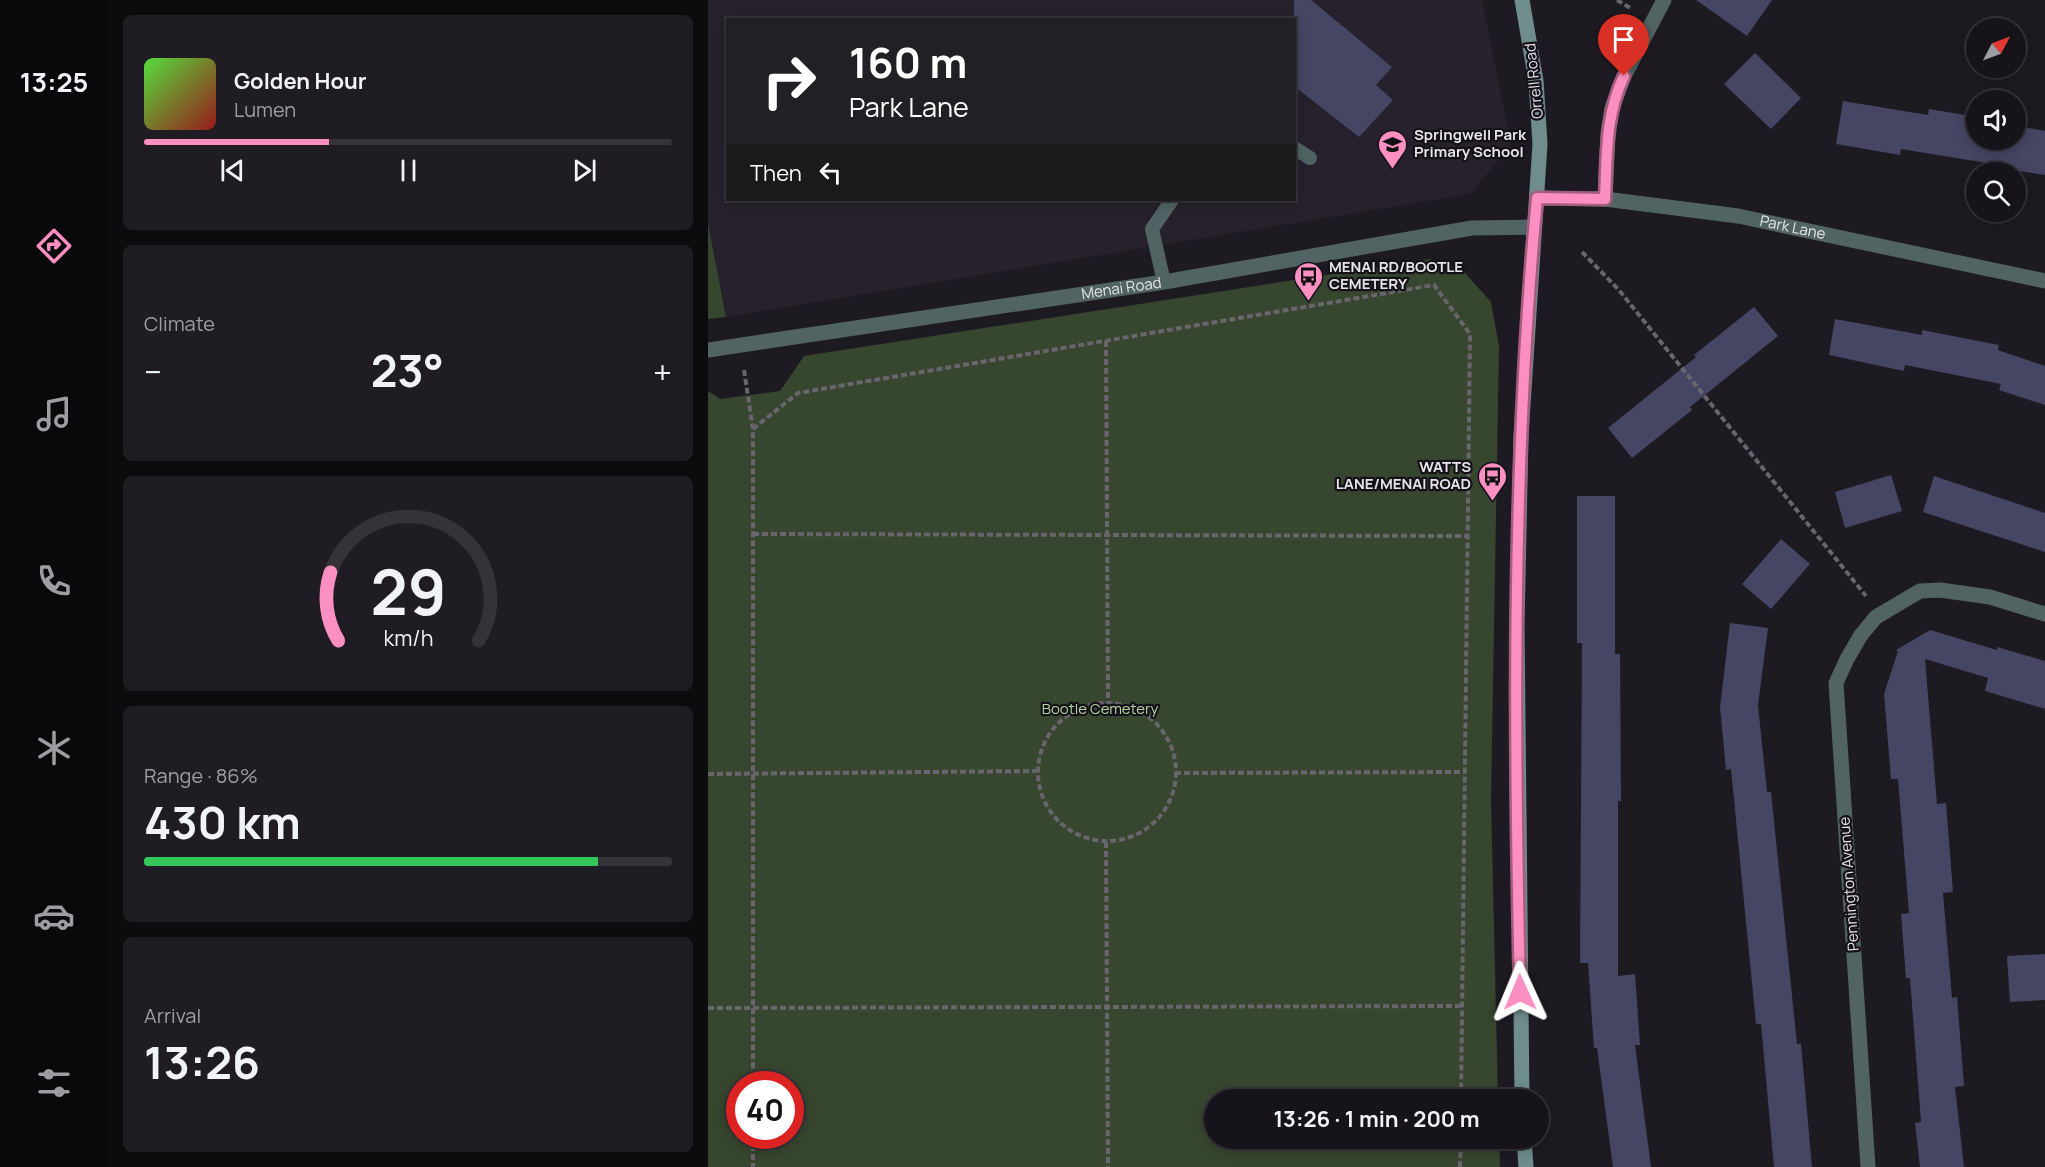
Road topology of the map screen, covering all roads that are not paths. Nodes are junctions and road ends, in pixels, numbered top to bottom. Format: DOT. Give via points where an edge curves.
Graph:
graph roads {
  1 [pos="1522,0"];
  2 [pos="1664,0"];
  3 [pos="1296,148"];
  4 [pos="1310,158"];
  5 [pos="1537,198"];
  6 [pos="1605,199"];
  7 [pos="1171,201"];
  8 [pos="1534,227"];
  9 [pos="2045,281"];
  10 [pos="1164,282"];
  11 [pos="708,350"];
  12 [pos="2045,614"];
  13 [pos="1522,1089"];
  14 [pos="1525,1149"];
  15 [pos="1526,1167"];
  16 [pos="1868,1167"];
  1 -- 5 [label="street, Orrell Road" via="1539,110"];
  2 -- 6 [label="street" via="1624,76 1612,108"];
  3 -- 4 [label="lane"];
  5 -- 6 [label="street, Park Lane"];
  5 -- 8 [label="street, Orrell Road"];
  6 -- 9 [label="street, Park Lane" via="1738,216"];
  7 -- 10 [label="lane" via="1152,229"];
  8 -- 10 [label="street, Menai Road" via="1472,228"];
  8 -- 13 [label="street, Orrell Road" via="1521,436 1517,614"];
  10 -- 11 [label="street, Menai Road"];
  12 -- 16 [label="street, Pennington Avenue" via="1990,597 1920,591 1880,614 1861,635 1836,683"];
  14 -- 15 [label="street"];
}
